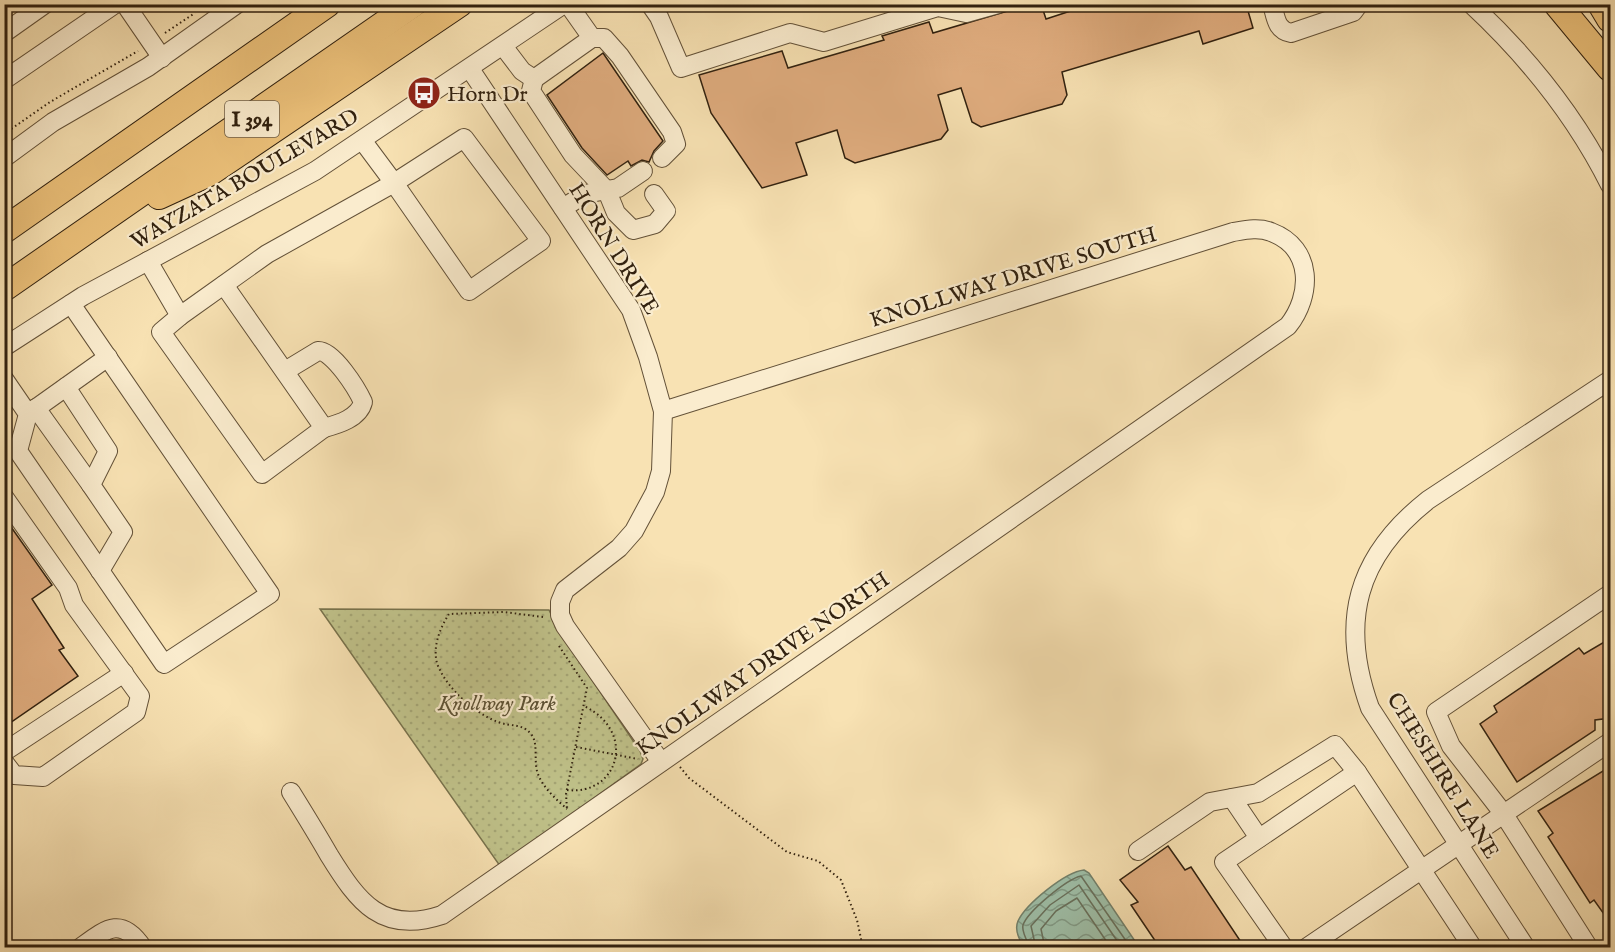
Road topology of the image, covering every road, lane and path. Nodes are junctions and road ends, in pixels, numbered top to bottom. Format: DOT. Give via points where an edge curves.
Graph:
graph roads {
  1 [pos="45,4"];
  2 [pos="125,4"];
  3 [pos="237,4"];
  4 [pos="412,4"];
  5 [pos="459,4"];
  6 [pos="566,4"];
  7 [pos="650,4"];
  8 [pos="998,4"];
  9 [pos="1272,4"];
  10 [pos="1359,4"];
  11 [pos="1471,4"];
  12 [pos="1557,4"];
  13 [pos="1601,4"];
  14 [pos="114,5"];
  15 [pos="322,7"];
  16 [pos="198,11"];
  17 [pos="1611,19"];
  18 [pos="4,33"];
  19 [pos="592,38"];
  20 [pos="151,42"];
  21 [pos="503,46"];
  22 [pos="162,58"];
  23 [pos="1611,68"];
  24 [pos="470,69"];
  25 [pos="534,79"];
  26 [pos="4,80"];
  27 [pos="4,134"];
  28 [pos="362,140"];
  29 [pos="4,158"];
  30 [pos="662,158"];
  31 [pos="643,171"];
  32 [pos="394,183"];
  33 [pos="1611,185"];
  34 [pos="607,191"];
  35 [pos="654,194"];
  36 [pos="564,208"];
  37 [pos="4,230"];
  38 [pos="88,230"];
  39 [pos="148,261"];
  40 [pos="224,285"];
  41 [pos="4,288"];
  42 [pos="71,304"];
  43 [pos="180,316"];
  44 [pos="1288,326"];
  45 [pos="4,347"];
  46 [pos="108,357"];
  47 [pos="285,371"];
  48 [pos="4,379"];
  49 [pos="1611,380"];
  50 [pos="66,387"];
  51 [pos="32,411"];
  52 [pos="663,411"];
  53 [pos="324,428"];
  54 [pos="91,485"];
  55 [pos="5,498"];
  56 [pos="100,571"];
  57 [pos="1611,594"];
  58 [pos="546,621"];
  59 [pos="556,641"];
  60 [pos="124,673"];
  61 [pos="584,706"];
  62 [pos="1611,742"];
  63 [pos="576,747"];
  64 [pos="4,752"];
  65 [pos="617,755"];
  66 [pos="666,758"];
  67 [pos="4,762"];
  68 [pos="1357,772"];
  69 [pos="567,790"];
  70 [pos="291,792"];
  71 [pos="1232,798"];
  72 [pos="1503,813"];
  73 [pos="571,816"];
  74 [pos="1259,838"];
  75 [pos="1458,844"];
  76 [pos="1138,851"];
  77 [pos="1421,868"];
  78 [pos="1520,945"];
  79 [pos="80,948"];
  80 [pos="143,948"];
  81 [pos="863,948"];
  82 [pos="1284,948"];
  83 [pos="1306,948"];
  84 [pos="1473,948"];
  85 [pos="1589,948"];
  1 -- 18 [label="street"];
  2 -- 20 [label="street"];
  3 -- 22 [label="street"];
  4 -- 38 [label="highway, I 394" via="274,104"];
  5 -- 38 [label="highway" via="209,173"];
  6 -- 19 [label="street"];
  6 -- 21 [label="street, WAYZATA BOULEVARD"];
  7 -- 8 [label="street" via="681,68 790,33 824,42 938,7 966,13"];
  9 -- 10 [label="street" via="1278,25 1284,32 1292,33 1353,12"];
  11 -- 33 [label="street" via="1535,69 1568,112"];
  12 -- 23 [label="highway"];
  13 -- 17 [label="highway"];
  14 -- 26 [label="street"];
  15 -- 37 [label="highway, I 394"];
  16 -- 20 [label="path"];
  19 -- 25 [label="street"];
  19 -- 30 [label="street" via="604,38 620,56 672,132 676,144"];
  20 -- 22 [label="street"];
  20 -- 27 [label="path"];
  21 -- 24 [label="street, WAYZATA BOULEVARD"];
  21 -- 25 [label="street" via="522,71"];
  22 -- 29 [label="street" via="54,122"];
  24 -- 28 [label="street, WAYZATA BOULEVARD"];
  24 -- 36 [label="street, HORN DRIVE"];
  25 -- 34 [label="street" via="531,91 573,155"];
  28 -- 32 [label="street"];
  28 -- 39 [label="street, WAYZATA BOULEVARD" via="315,171"];
  31 -- 34 [label="street"];
  32 -- 32 [label="street" via="469,291 541,242 464,138"];
  32 -- 40 [label="street" via="267,254"];
  34 -- 35 [label="street" via="616,213 633,230 655,224 666,211"];
  34 -- 36 [label="street" via="585,194"];
  36 -- 52 [label="street, HORN DRIVE" via="631,310"];
  38 -- 41 [label="highway, I 394"];
  39 -- 42 [label="street, WAYZATA BOULEVARD"];
  39 -- 43 [label="street"];
  40 -- 43 [label="street"];
  40 -- 47 [label="street"];
  42 -- 45 [label="street, WAYZATA BOULEVARD"];
  42 -- 46 [label="street"];
  43 -- 53 [label="street" via="160,332 262,474"];
  44 -- 52 [label="street, KNOLLWAY DRIVE SOUTH" via="1299,312 1306,272 1300,256 1287,242 1271,232 1255,229 1233,232"];
  44 -- 66 [label="street, KNOLLWAY DRIVE NORTH"];
  46 -- 50 [label="street"];
  46 -- 56 [label="street" via="270,594 164,664"];
  47 -- 53 [label="street"];
  47 -- 53 [label="street" via="318,351 329,353 360,397 362,407 344,421"];
  48 -- 51 [label="street"];
  49 -- 75 [label="street, CHESHIRE LANE" via="1403,520 1371,567 1360,594 1354,622 1354,651 1370,708"];
  50 -- 51 [label="street"];
  50 -- 54 [label="street" via="108,451"];
  51 -- 54 [label="street"];
  51 -- 56 [label="street" via="18,451"];
  52 -- 66 [label="street, HORN DRIVE" via="661,471 646,513 619,548 565,590 560,615"];
  54 -- 56 [label="street" via="123,532"];
  55 -- 60 [label="street" via="68,588 74,605"];
  57 -- 72 [label="street" via="1436,712 1451,746"];
  58 -- 73 [label="path" via="542,615 504,612 449,614 441,626 436,649 439,670 477,711 499,722 525,727 534,737 538,774"];
  59 -- 61 [label="path" via="587,688"];
  60 -- 64 [label="street"];
  60 -- 67 [label="street" via="140,696 136,712 43,777 14,775"];
  61 -- 63 [label="path"];
  61 -- 65 [label="path" via="610,726"];
  62 -- 72 [label="street"];
  63 -- 65 [label="path"];
  63 -- 69 [label="path"];
  65 -- 66 [label="path"];
  65 -- 69 [label="path" via="598,782 578,791"];
  66 -- 73 [label="street, KNOLLWAY DRIVE NORTH"];
  66 -- 81 [label="path" via="787,852 818,861 841,880"];
  68 -- 71 [label="street" via="1335,745 1258,793"];
  68 -- 74 [label="street"];
  68 -- 77 [label="street"];
  69 -- 73 [label="path"];
  70 -- 73 [label="street, KNOLLWAY DRIVE NORTH" via="359,899 373,911 407,922 442,915"];
  71 -- 74 [label="street"];
  71 -- 76 [label="street" via="1210,802"];
  72 -- 75 [label="street"];
  72 -- 85 [label="street"];
  74 -- 82 [label="street" via="1224,862"];
  75 -- 77 [label="street"];
  75 -- 78 [label="street, CHESHIRE LANE"];
  77 -- 83 [label="street"];
  77 -- 84 [label="street"];
  79 -- 80 [label="street" via="107,928 124,928"];
}
